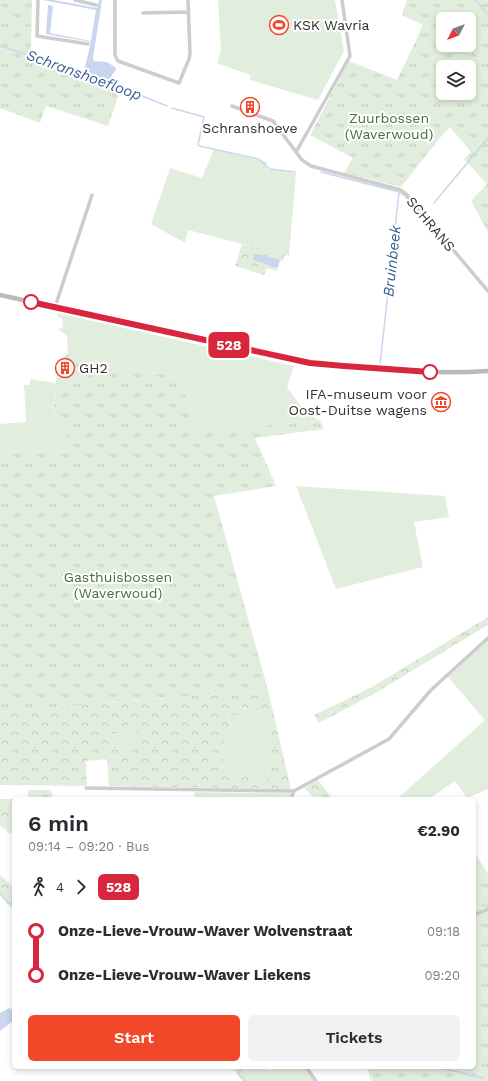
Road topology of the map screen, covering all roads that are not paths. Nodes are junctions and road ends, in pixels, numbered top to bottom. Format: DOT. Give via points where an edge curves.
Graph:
graph roads {
  1 [pos="38,0"];
  2 [pos="75,0"];
  3 [pos="115,0"];
  4 [pos="188,0"];
  5 [pos="342,0"];
  6 [pos="96,5"];
  7 [pos="188,12"];
  8 [pos="144,13"];
  9 [pos="88,44"];
  10 [pos="232,106"];
  11 [pos="296,152"];
  12 [pos="92,195"];
  13 [pos="488,291"];
  14 [pos="0,295"];
  15 [pos="55,307"];
  16 [pos="488,371"];
  17 [pos="488,638"];
  18 [pos="86,788"];
  19 [pos="294,791"];
  20 [pos="292,797"];
  21 [pos="488,909"];
  22 [pos="476,914"];
  23 [pos="307,1069"];
  24 [pos="316,1081"];
  1 -- 9 [label="street" via="37,36"];
  2 -- 6 [label="street"];
  3 -- 7 [label="street" via="115,55 118,61 179,84 190,53"];
  4 -- 7 [label="street"];
  5 -- 11 [label="street" via="350,56"];
  7 -- 8 [label="street"];
  10 -- 11 [label="street, SCHRANS" via="273,121"];
  11 -- 13 [label="street, SCHRANS" via="306,163 319,169 401,190"];
  12 -- 15 [label="street"];
  14 -- 15 [label="street"];
  15 -- 16 [label="street" via="310,363 441,372"];
  17 -- 19 [label="street" via="431,690 389,739"];
  18 -- 19 [label="street"];
  19 -- 20 [label="street"];
  21 -- 22 [label="street"];
  23 -- 24 [label="street"];
}
